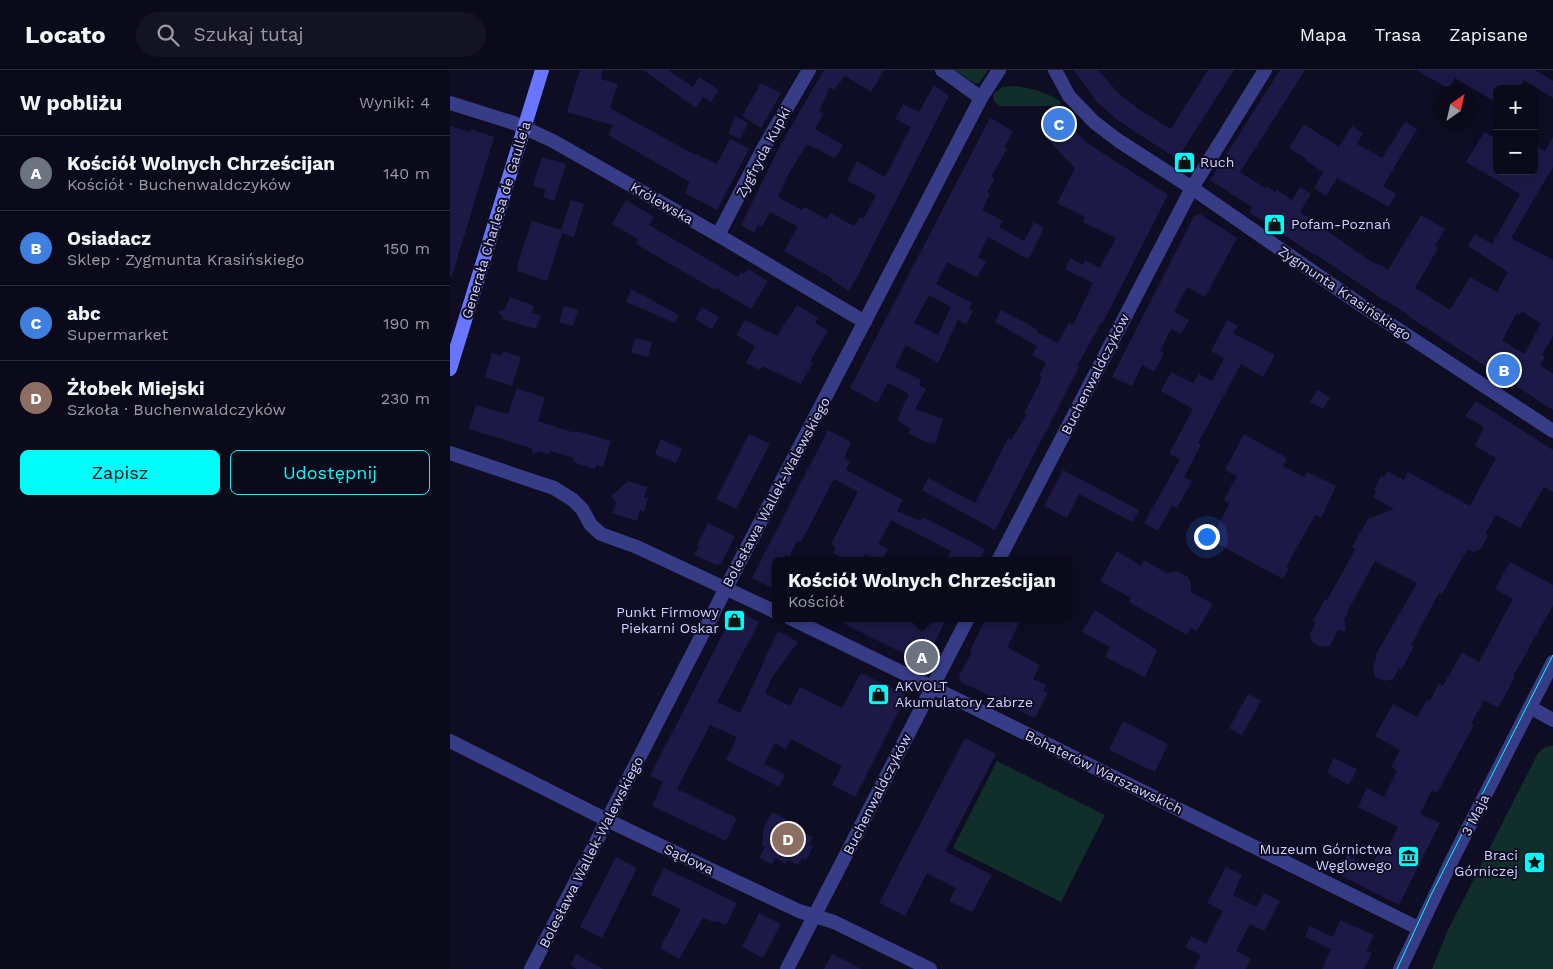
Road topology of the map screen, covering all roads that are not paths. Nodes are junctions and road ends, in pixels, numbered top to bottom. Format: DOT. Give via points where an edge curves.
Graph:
graph roads {
  1 [pos="542,70"];
  2 [pos="809,70"];
  3 [pos="942,70"];
  4 [pos="999,70"];
  5 [pos="1055,70"];
  6 [pos="1266,70"];
  7 [pos="981,98"];
  8 [pos="450,104"];
  9 [pos="524,128"];
  10 [pos="1192,188"];
  11 [pos="718,236"];
  12 [pos="865,322"];
  13 [pos="450,369"];
  14 [pos="1553,431"];
  15 [pos="450,453"];
  16 [pos="1000,557"];
  17 [pos="726,588"];
  18 [pos="772,610"];
  19 [pos="798,622"];
  20 [pos="966,622"];
  21 [pos="1553,662"];
  22 [pos="932,687"];
  23 [pos="1530,706"];
  24 [pos="1553,720"];
  25 [pos="450,742"];
  26 [pos="607,820"];
  27 [pos="815,916"];
  28 [pos="1418,928"];
  29 [pos="531,969"];
  30 [pos="787,969"];
  31 [pos="930,969"];
  32 [pos="1400,969"];
  1 -- 9 [label="main road, Generała Charlesa de Gaulle'a"];
  2 -- 11 [label="street, Zygfryda Kupki"];
  3 -- 7 [label="street"];
  4 -- 7 [label="street, Bolesława Wallek-Walewskiego"];
  5 -- 10 [label="street, Zygmunta Krasińskiego" via="1069,96 1094,122"];
  6 -- 10 [label="street, Buchenwaldczyków"];
  7 -- 12 [label="street, Bolesława Wallek-Walewskiego"];
  8 -- 9 [label="street, Królewska"];
  9 -- 11 [label="street, Królewska" via="553,141"];
  9 -- 13 [label="main road, Generała Charlesa de Gaulle'a"];
  10 -- 14 [label="street, Zygmunta Krasińskiego"];
  10 -- 16 [label="street, Buchenwaldczyków"];
  11 -- 12 [label="street, Królewska"];
  12 -- 17 [label="street, Bolesława Wallek-Walewskiego"];
  15 -- 17 [label="street" via="554,488 573,500 601,534"];
  17 -- 18 [label="street"];
  17 -- 26 [label="street, Bolesława Wallek-Walewskiego"];
  19 -- 22 [label="street, Bohaterów Warszawskich"];
  20 -- 22 [label="street, Buchenwaldczyków"];
  21 -- 23 [label="street, 3 Maja"];
  22 -- 27 [label="street, Buchenwaldczyków"];
  22 -- 28 [label="street, Bohaterów Warszawskich"];
  23 -- 24 [label="street"];
  23 -- 28 [label="street, 3 Maja"];
  25 -- 26 [label="street, Sądowa"];
  26 -- 27 [label="street, Sądowa"];
  26 -- 29 [label="street, Bolesława Wallek-Walewskiego"];
  27 -- 30 [label="street, Buchenwaldczyków"];
  27 -- 31 [label="street, Sądowa" via="834,922"];
  28 -- 32 [label="street, 3 Maja"];
}
